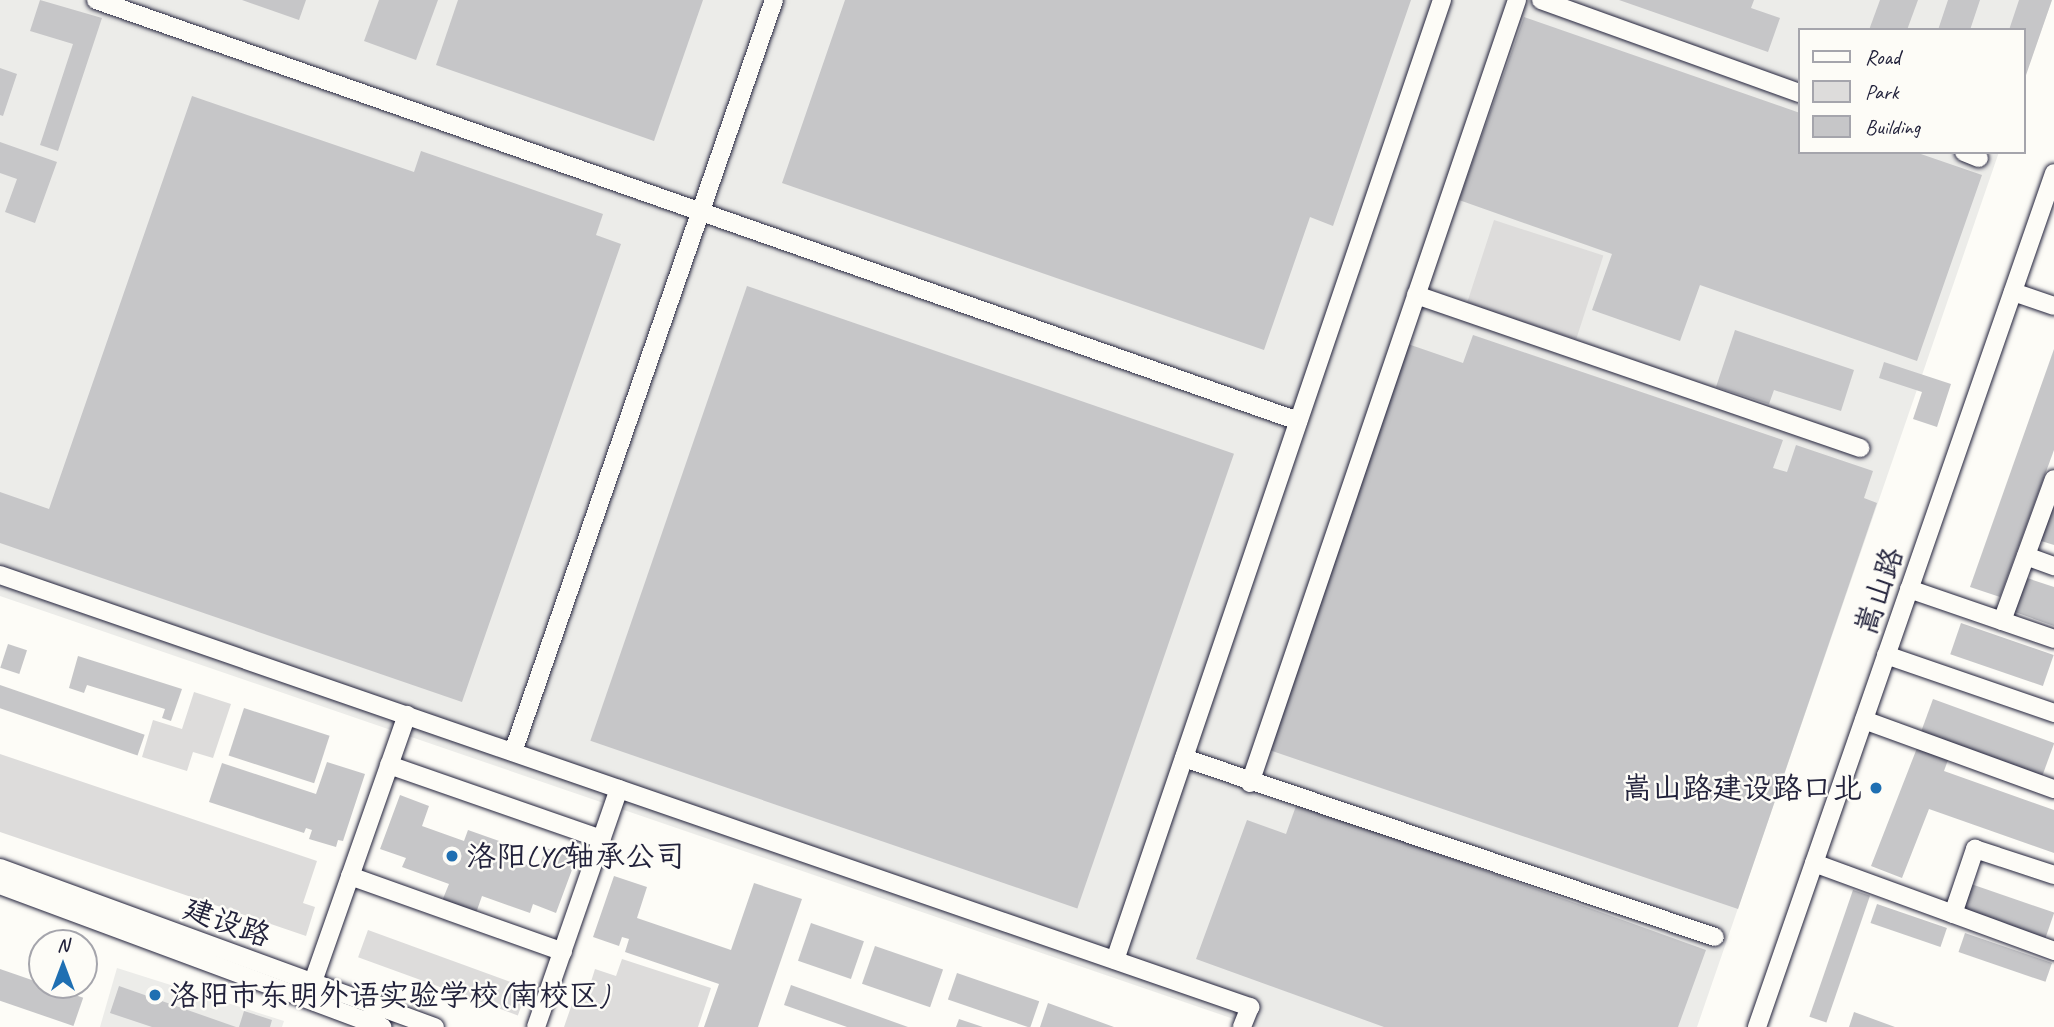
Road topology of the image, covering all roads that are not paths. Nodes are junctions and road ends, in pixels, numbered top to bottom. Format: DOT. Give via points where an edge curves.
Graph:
graph roads {
  1 [pos="96,0"];
  2 [pos="774,0"];
  3 [pos="1442,0"];
  4 [pos="1517,0"];
  5 [pos="1541,0"];
  6 [pos="1798,92"];
  7 [pos="2054,173"];
  8 [pos="2054,206"];
  9 [pos="701,212"];
  10 [pos="2018,293"];
  11 [pos="1416,295"];
  12 [pos="2054,306"];
  13 [pos="1298,421"];
  14 [pos="1860,448"];
  15 [pos="2054,479"];
  16 [pos="2026,556"];
  17 [pos="2054,566"];
  18 [pos="0,575"];
  19 [pos="1914,591"];
  20 [pos="2002,621"];
  21 [pos="2054,639"];
  22 [pos="1891,657"];
  23 [pos="2054,713"];
  24 [pos="407,715"];
  25 [pos="1869,722"];
  26 [pos="513,752"];
  27 [pos="1184,758"];
  28 [pos="390,765"];
  29 [pos="1250,783"];
  30 [pos="619,789"];
  31 [pos="2054,789"];
  32 [pos="602,839"];
  33 [pos="1819,865"];
  34 [pos="0,868"];
  35 [pos="2054,875"];
  36 [pos="351,876"];
  37 [pos="0,886"];
  38 [pos="1953,914"];
  39 [pos="1715,937"];
  40 [pos="2054,951"];
  41 [pos="563,952"];
  42 [pos="1115,960"];
  43 [pos="310,991"];
  44 [pos="375,1021"];
  45 [pos="435,1027"];
  46 [pos="536,1027"];
  47 [pos="1242,1027"];
  48 [pos="1757,1027"];
  49 [pos="1768,1027"];
  1 -- 9 [label="street"];
  2 -- 9 [label="street"];
  3 -- 13 [label="street"];
  4 -- 11 [label="street"];
  5 -- 6 [label="street"];
  7 -- 10 [label="street, 嵩山路"];
  8 -- 10 [label="street, 嵩山路"];
  9 -- 13 [label="street"];
  9 -- 26 [label="street"];
  10 -- 12 [label="street"];
  10 -- 19 [label="street, 嵩山路"];
  11 -- 14 [label="street"];
  11 -- 29 [label="street"];
  13 -- 27 [label="street"];
  15 -- 16 [label="street"];
  16 -- 17 [label="street"];
  16 -- 20 [label="street"];
  18 -- 24 [label="street"];
  19 -- 20 [label="street"];
  19 -- 22 [label="street, 嵩山路"];
  20 -- 21 [label="street"];
  22 -- 23 [label="street"];
  22 -- 25 [label="street, 嵩山路"];
  24 -- 26 [label="street"];
  24 -- 28 [label="street"];
  25 -- 31 [label="street"];
  25 -- 33 [label="street, 嵩山路"];
  26 -- 30 [label="street"];
  27 -- 29 [label="street"];
  27 -- 42 [label="street"];
  28 -- 32 [label="street"];
  28 -- 36 [label="street"];
  29 -- 39 [label="street" via="1301,794"];
  30 -- 32 [label="street"];
  30 -- 42 [label="street"];
  32 -- 41 [label="street"];
  33 -- 38 [label="street"];
  33 -- 48 [label="street, 嵩山路"];
  33 -- 49 [label="street, 嵩山路"];
  34 -- 43 [label="street, 建设路"];
  35 -- 38 [label="street" via="1975,849"];
  36 -- 41 [label="street"];
  36 -- 43 [label="street"];
  37 -- 43 [label="street, 建设路"];
  38 -- 40 [label="street"];
  41 -- 46 [label="street"];
  42 -- 47 [label="street" via="1250,1007"];
  43 -- 44 [label="street, 建设路"];
  44 -- 45 [label="street, 建设路"];
}
